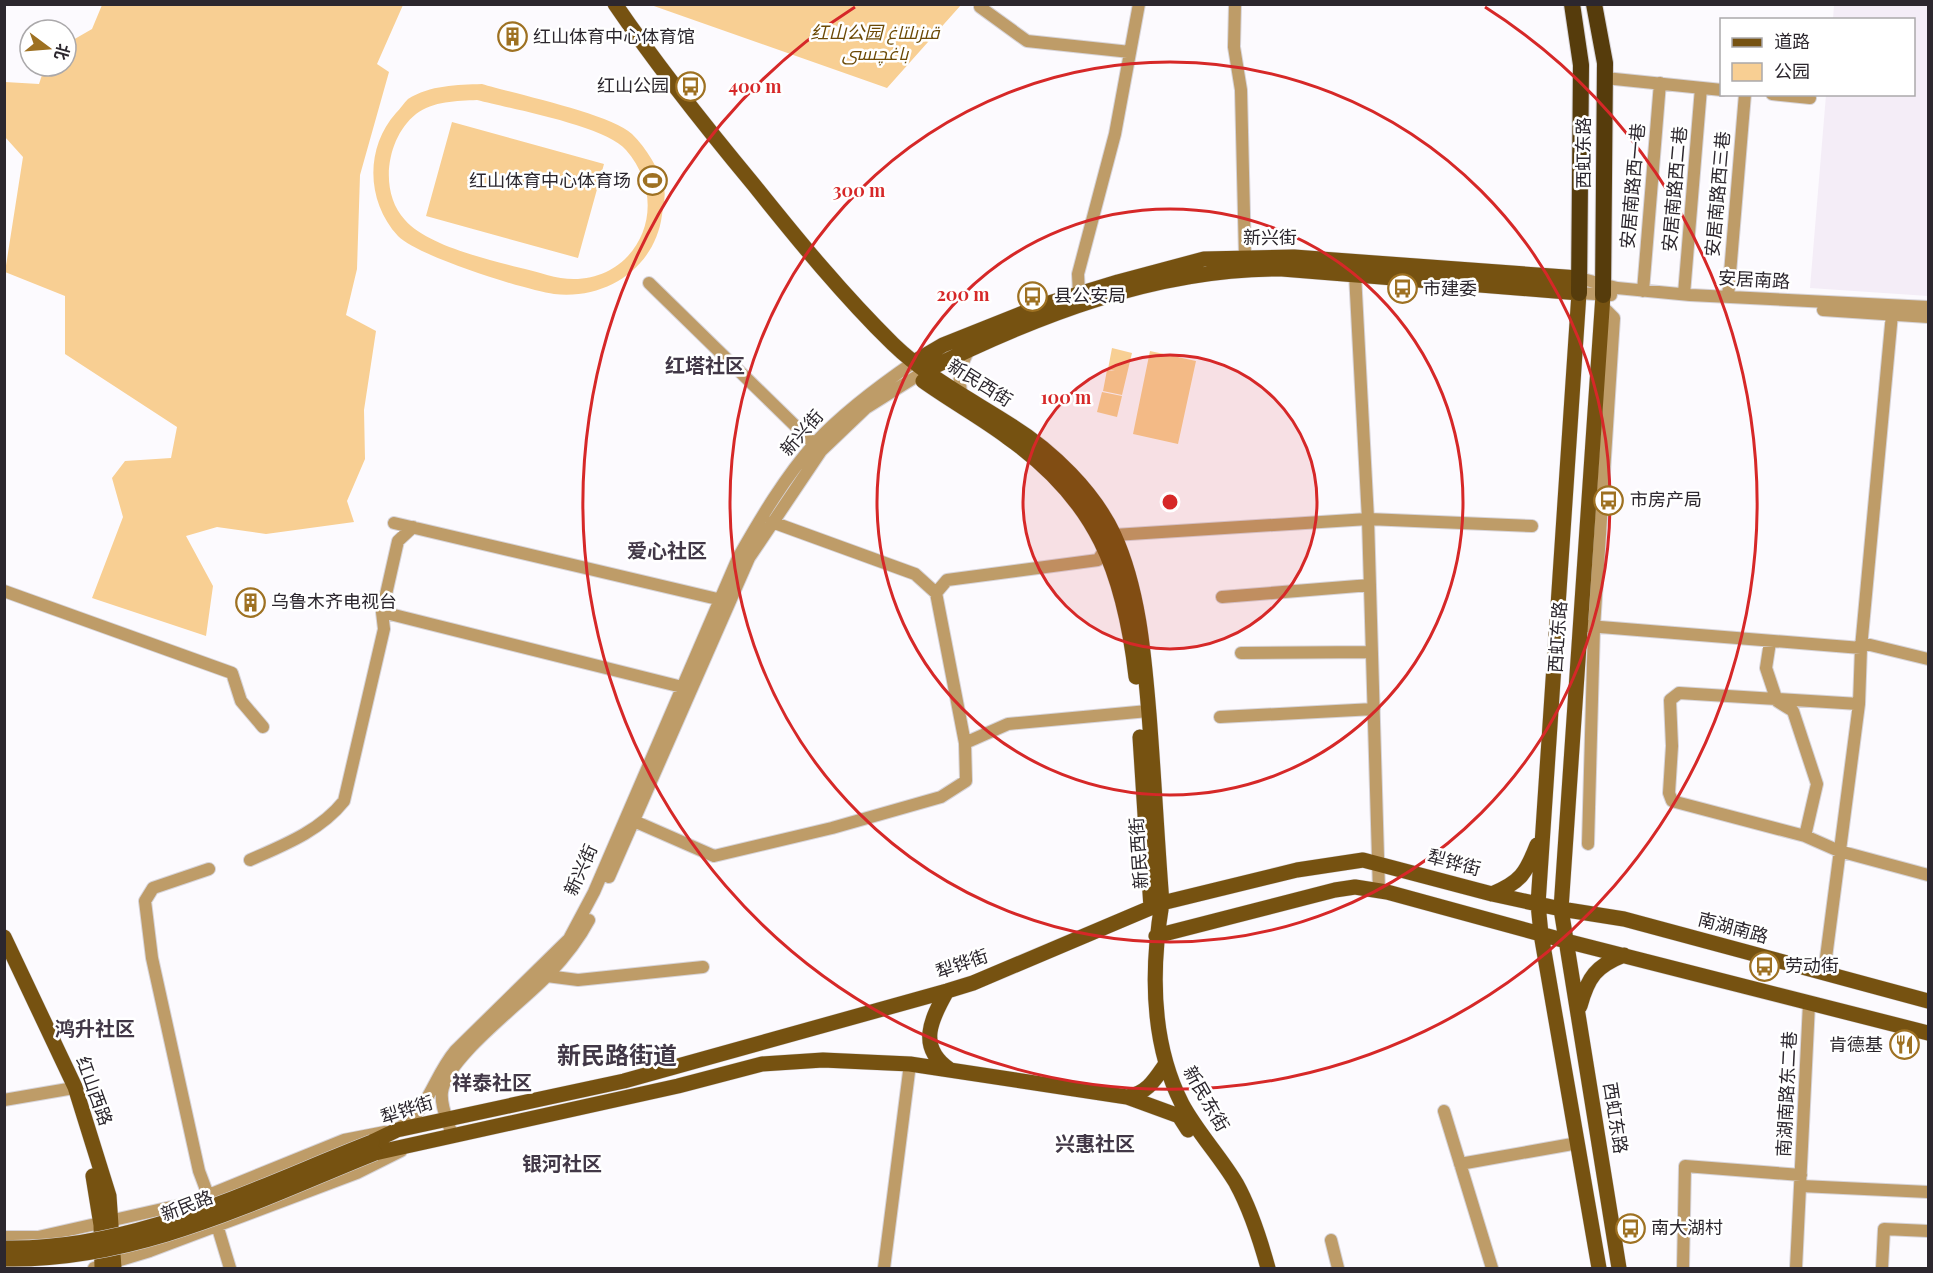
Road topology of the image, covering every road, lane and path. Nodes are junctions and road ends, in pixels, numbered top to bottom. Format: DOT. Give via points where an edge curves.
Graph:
graph roads {
  1 [pos="605,4"];
  2 [pos="615,4"];
  3 [pos="1139,4"];
  4 [pos="1235,4"];
  5 [pos="1572,4"];
  6 [pos="1594,4"];
  7 [pos="980,7"];
  8 [pos="1130,52"];
  9 [pos="1605,78"];
  10 [pos="1660,83"];
  11 [pos="1701,88"];
  12 [pos="1720,90"];
  13 [pos="1745,96"];
  14 [pos="1791,96"];
  15 [pos="1810,98"];
  16 [pos="1245,256"];
  17 [pos="1355,274"];
  18 [pos="649,283"];
  19 [pos="1579,286"];
  20 [pos="1643,291"];
  21 [pos="1079,294"];
  22 [pos="1684,294"];
  23 [pos="1603,295"];
  24 [pos="1728,297"];
  25 [pos="1929,307"];
  26 [pos="1892,314"];
  27 [pos="1929,317"];
  28 [pos="969,349"];
  29 [pos="915,369"];
  30 [pos="962,394"];
  31 [pos="818,448"];
  32 [pos="1368,519"];
  33 [pos="772,522"];
  34 [pos="394,523"];
  35 [pos="1532,526"];
  36 [pos="413,527"];
  37 [pos="1110,541"];
  38 [pos="1370,585"];
  39 [pos="4,591"];
  40 [pos="936,593"];
  41 [pos="1222,597"];
  42 [pos="725,601"];
  43 [pos="382,612"];
  44 [pos="1578,625"];
  45 [pos="1594,627"];
  46 [pos="1770,642"];
  47 [pos="1862,646"];
  48 [pos="1372,652"];
  49 [pos="1241,653"];
  50 [pos="1929,659"];
  51 [pos="687,689"];
  52 [pos="1776,701"];
  53 [pos="1860,704"];
  54 [pos="1374,709"];
  55 [pos="1143,712"];
  56 [pos="1220,717"];
  57 [pos="263,727"];
  58 [pos="965,743"];
  59 [pos="634,820"];
  60 [pos="1543,831"];
  61 [pos="1805,836"];
  62 [pos="1588,844"];
  63 [pos="1839,851"];
  64 [pos="250,860"];
  65 [pos="1379,864"];
  66 [pos="209,869"];
  67 [pos="1929,875"];
  68 [pos="1379,891"];
  69 [pos="1492,894"];
  70 [pos="1538,904"];
  71 [pos="1156,905"];
  72 [pos="1561,909"];
  73 [pos="1541,934"];
  74 [pos="1156,936"];
  75 [pos="4,937"];
  76 [pos="1566,941"];
  77 [pos="1624,955"];
  78 [pos="4,960"];
  79 [pos="703,967"];
  80 [pos="1824,973"];
  81 [pos="547,976"];
  82 [pos="947,991"];
  83 [pos="1929,1001"];
  84 [pos="1809,1004"];
  85 [pos="1578,1011"];
  86 [pos="1929,1033"];
  87 [pos="910,1064"];
  88 [pos="1165,1065"];
  89 [pos="951,1070"];
  90 [pos="68,1089"];
  91 [pos="1127,1097"];
  92 [pos="4,1100"];
  93 [pos="1444,1111"];
  94 [pos="448,1118"];
  95 [pos="397,1130"];
  96 [pos="452,1136"];
  97 [pos="1578,1143"];
  98 [pos="416,1144"];
  99 [pos="374,1147"];
  100 [pos="1460,1164"];
  101 [pos="1801,1180"];
  102 [pos="1929,1192"];
  103 [pos="208,1195"];
  104 [pos="107,1223"];
  105 [pos="217,1225"];
  106 [pos="1929,1231"];
  107 [pos="4,1237"];
  108 [pos="1331,1240"];
  109 [pos="4,1248"];
  110 [pos="4,1259"];
  111 [pos="105,1267"];
  112 [pos="230,1269"];
  113 [pos="884,1269"];
  114 [pos="1261,1269"];
  115 [pos="1268,1269"];
  116 [pos="1338,1269"];
  117 [pos="1492,1269"];
  118 [pos="1599,1269"];
  119 [pos="1619,1269"];
  120 [pos="1683,1269"];
  121 [pos="1796,1269"];
  122 [pos="1882,1269"];
  1 -- 29 [label="main road, 新民西街" via="657,80 794,250 872,336"];
  2 -- 29 [label="main road, 新民西街" via="662,72 809,254"];
  3 -- 8 [label="street"];
  4 -- 16 [label="street"];
  5 -- 19 [label="highway, 西虹东路" via="1581,65"];
  6 -- 9 [label="highway, 西虹东路"];
  7 -- 8 [label="street" via="1027,41"];
  8 -- 21 [label="street" via="1116,134 1078,274"];
  9 -- 10 [label="street"];
  9 -- 23 [label="highway, 西虹东路"];
  10 -- 11 [label="street"];
  10 -- 20 [label="street, 安居南路西一巷"];
  11 -- 12 [label="street"];
  11 -- 22 [label="street, 安居南路西二巷"];
  13 -- 24 [label="street, 安居南路西三巷"];
  14 -- 15 [label="street"];
  16 -- 19 [label="main road, 新兴街" via="1294,257"];
  16 -- 21 [label="main road, 新兴街" via="1204,259"];
  17 -- 19 [label="main road, 新兴街"];
  17 -- 28 [label="main road, 新兴街" via="1246,268 1199,274 1079,306"];
  17 -- 32 [label="street"];
  18 -- 31 [label="street"];
  19 -- 23 [label="street, 安居南路"];
  19 -- 60 [label="main road, 西虹东路"];
  20 -- 22 [label="street, 安居南路"];
  20 -- 23 [label="street, 安居南路"];
  21 -- 29 [label="main road, 新兴街" via="943,345"];
  22 -- 24 [label="street, 安居南路"];
  23 -- 26 [label="street, 安居南路"];
  23 -- 44 [label="main road, 西虹东路"];
  23 -- 45 [label="street" via="1614,318"];
  24 -- 25 [label="street, 安居南路"];
  26 -- 27 [label="street, 安居南路"];
  26 -- 47 [label="street"];
  28 -- 29 [label="main road, 新兴街"];
  28 -- 30 [label="street" via="959,371"];
  29 -- 30 [label="main road, 新民西街"];
  29 -- 31 [label="street, 新兴街" via="860,400"];
  29 -- 37 [label="main road, 新民西街" via="1031,455"];
  30 -- 37 [label="main road, 新民西街" via="1016,428 1071,476 1099,510"];
  31 -- 33 [label="street, 新兴街"];
  31 -- 42 [label="street, 新兴街" via="761,517 738,558"];
  32 -- 35 [label="street"];
  32 -- 37 [label="street"];
  32 -- 38 [label="street"];
  33 -- 40 [label="street" via="915,574"];
  33 -- 42 [label="street, 新兴街"];
  34 -- 36 [label="street"];
  36 -- 42 [label="street"];
  36 -- 43 [label="street" via="398,541"];
  37 -- 40 [label="street" via="1098,560 947,580"];
  37 -- 55 [label="main road, 新民西街" via="1137,610 1144,655"];
  38 -- 41 [label="street"];
  38 -- 48 [label="street"];
  39 -- 57 [label="street" via="232,673 241,701"];
  40 -- 58 [label="street"];
  42 -- 51 [label="street, 新兴街"];
  43 -- 51 [label="street"];
  43 -- 64 [label="street" via="384,629 344,801 331,817 289,843"];
  44 -- 45 [label="street"];
  44 -- 72 [label="main road, 西虹东路"];
  45 -- 46 [label="street"];
  45 -- 62 [label="street"];
  46 -- 47 [label="street"];
  46 -- 52 [label="street" via="1766,668"];
  47 -- 50 [label="street"];
  47 -- 53 [label="street"];
  48 -- 49 [label="street"];
  48 -- 54 [label="street"];
  51 -- 59 [label="street, 新兴街"];
  51 -- 95 [label="street, 新兴街" via="569,939 455,1051 443,1065 416,1117"];
  52 -- 53 [label="street"];
  52 -- 61 [label="street" via="1793,711 1817,784"];
  52 -- 61 [label="street" via="1679,693 1670,700 1669,793 1672,801"];
  53 -- 63 [label="street"];
  54 -- 56 [label="street"];
  54 -- 65 [label="street"];
  55 -- 58 [label="street" via="1008,724"];
  55 -- 71 [label="main road, 新民西街"];
  58 -- 59 [label="street" via="966,781 941,797 714,856"];
  59 -- 81 [label="street, 新兴街" via="577,942"];
  60 -- 69 [label="main road" via="1528,868 1516,883"];
  60 -- 70 [label="main road, 西虹东路"];
  61 -- 63 [label="street"];
  63 -- 67 [label="street"];
  63 -- 80 [label="street"];
  65 -- 68 [label="street"];
  65 -- 69 [label="main road, 犁铧街"];
  65 -- 71 [label="main road, 犁铧街" via="1363,860 1297,870"];
  66 -- 103 [label="street" via="153,888 145,901 152,958 199,1172"];
  68 -- 73 [label="main road"];
  68 -- 74 [label="main road" via="1355,887 1335,890"];
  69 -- 70 [label="main road, 犁铧街"];
  70 -- 72 [label="main road, 犁铧街"];
  70 -- 73 [label="main road, 西虹东路"];
  71 -- 74 [label="main road, 新民西街"];
  71 -- 82 [label="main road, 犁铧街"];
  72 -- 76 [label="main road, 西虹东路"];
  72 -- 80 [label="main road, 南湖南路" via="1624,919"];
  73 -- 76 [label="main road"];
  73 -- 97 [label="main road, 西虹东路"];
  74 -- 88 [label="main road, 新民东街" via="1160,1039"];
  75 -- 104 [label="main road, 红山西路" via="75,1088 109,1196"];
  76 -- 77 [label="main road"];
  76 -- 85 [label="main road, 西虹东路"];
  77 -- 84 [label="main road"];
  77 -- 85 [label="main road" via="1605,962 1586,982"];
  78 -- 90 [label="main road, 红山西路"];
  79 -- 81 [label="street" via="578,980"];
  80 -- 83 [label="main road, 南湖南路"];
  81 -- 94 [label="street, 新兴街" via="449,1075 442,1090 442,1105"];
  82 -- 89 [label="main road" via="936,1010 929,1036 931,1051"];
  82 -- 94 [label="main road, 犁铧街" via="624,1081"];
  84 -- 86 [label="main road"];
  84 -- 101 [label="street, 南湖南路东二巷"];
  85 -- 119 [label="main road, 西虹东路"];
  87 -- 89 [label="main road, 犁铧街"];
  87 -- 96 [label="main road, 犁铧街" via="823,1060 762,1064"];
  87 -- 113 [label="street"];
  88 -- 91 [label="main road" via="1141,1095"];
  88 -- 115 [label="main road, 新民东街" via="1183,1105 1251,1212"];
  89 -- 91 [label="main road, 犁铧街"];
  90 -- 92 [label="street"];
  90 -- 104 [label="main road, 红山西路"];
  91 -- 114 [label="main road, 新民东街" via="1179,1116 1227,1186 1242,1214"];
  93 -- 100 [label="street"];
  94 -- 95 [label="main road, 犁铧街"];
  94 -- 96 [label="street, 新兴街"];
  95 -- 99 [label="main road, 犁铧街"];
  95 -- 103 [label="street" via="344,1140"];
  96 -- 98 [label="main road, 犁铧街"];
  97 -- 100 [label="street"];
  97 -- 118 [label="main road, 西虹东路"];
  98 -- 99 [label="main road, 犁铧街"];
  98 -- 105 [label="street" via="357,1173"];
  99 -- 109 [label="main road, 新民路, bridge" via="107,1240"];
  99 -- 110 [label="main road, 新民路, bridge" via="156,1239 32,1260"];
  100 -- 117 [label="street"];
  101 -- 102 [label="street"];
  101 -- 120 [label="street" via="1685,1166"];
  101 -- 121 [label="street, 南湖南路东二巷"];
  103 -- 104 [label="street"];
  104 -- 107 [label="street" via="38,1237"];
  104 -- 111 [label="main road, 红山西路"];
  105 -- 111 [label="street"];
  105 -- 112 [label="street"];
  106 -- 122 [label="street" via="1884,1229"];
  108 -- 116 [label="street"];
}
